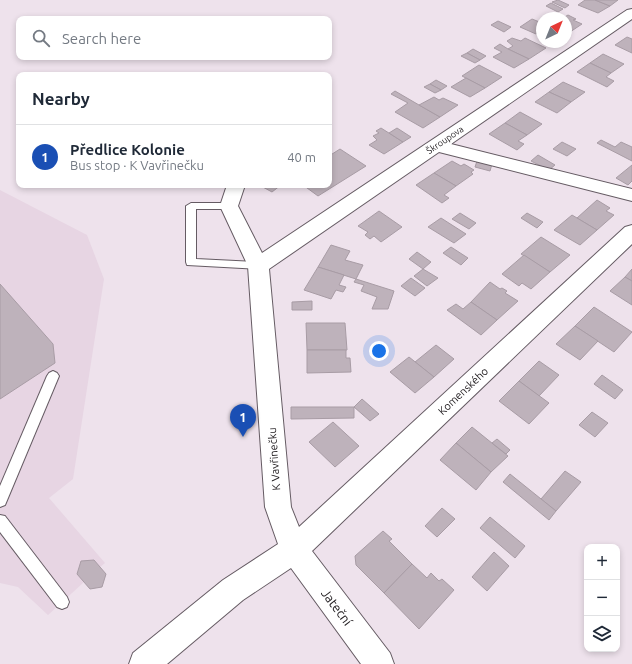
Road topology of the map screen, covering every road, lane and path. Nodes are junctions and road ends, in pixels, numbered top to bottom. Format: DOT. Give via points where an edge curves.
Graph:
graph roads {
  1 [pos="632,13"];
  2 [pos="436,146"];
  3 [pos="235,188"];
  4 [pos="632,195"];
  5 [pos="229,206"];
  6 [pos="632,232"];
  7 [pos="258,266"];
  8 [pos="53,376"];
  9 [pos="0,500"];
  10 [pos="0,522"];
  11 [pos="294,550"];
  12 [pos="62,602"];
  13 [pos="144,664"];
  14 [pos="379,664"];
  1 -- 2 [label="street, Škroupova"];
  2 -- 4 [label="street"];
  2 -- 7 [label="street, Škroupova"];
  3 -- 5 [label="street"];
  5 -- 7 [label="street, K Vavřinečku"];
  5 -- 7 [label="lane" via="191,206 192,262"];
  6 -- 11 [label="street, Komenského"];
  7 -- 11 [label="street, K Vavřinečku" via="278,506"];
  8 -- 9 [label="lane"];
  10 -- 12 [label="lane"];
  11 -- 13 [label="street" via="233,590"];
  11 -- 14 [label="street, Jateční"];
}
